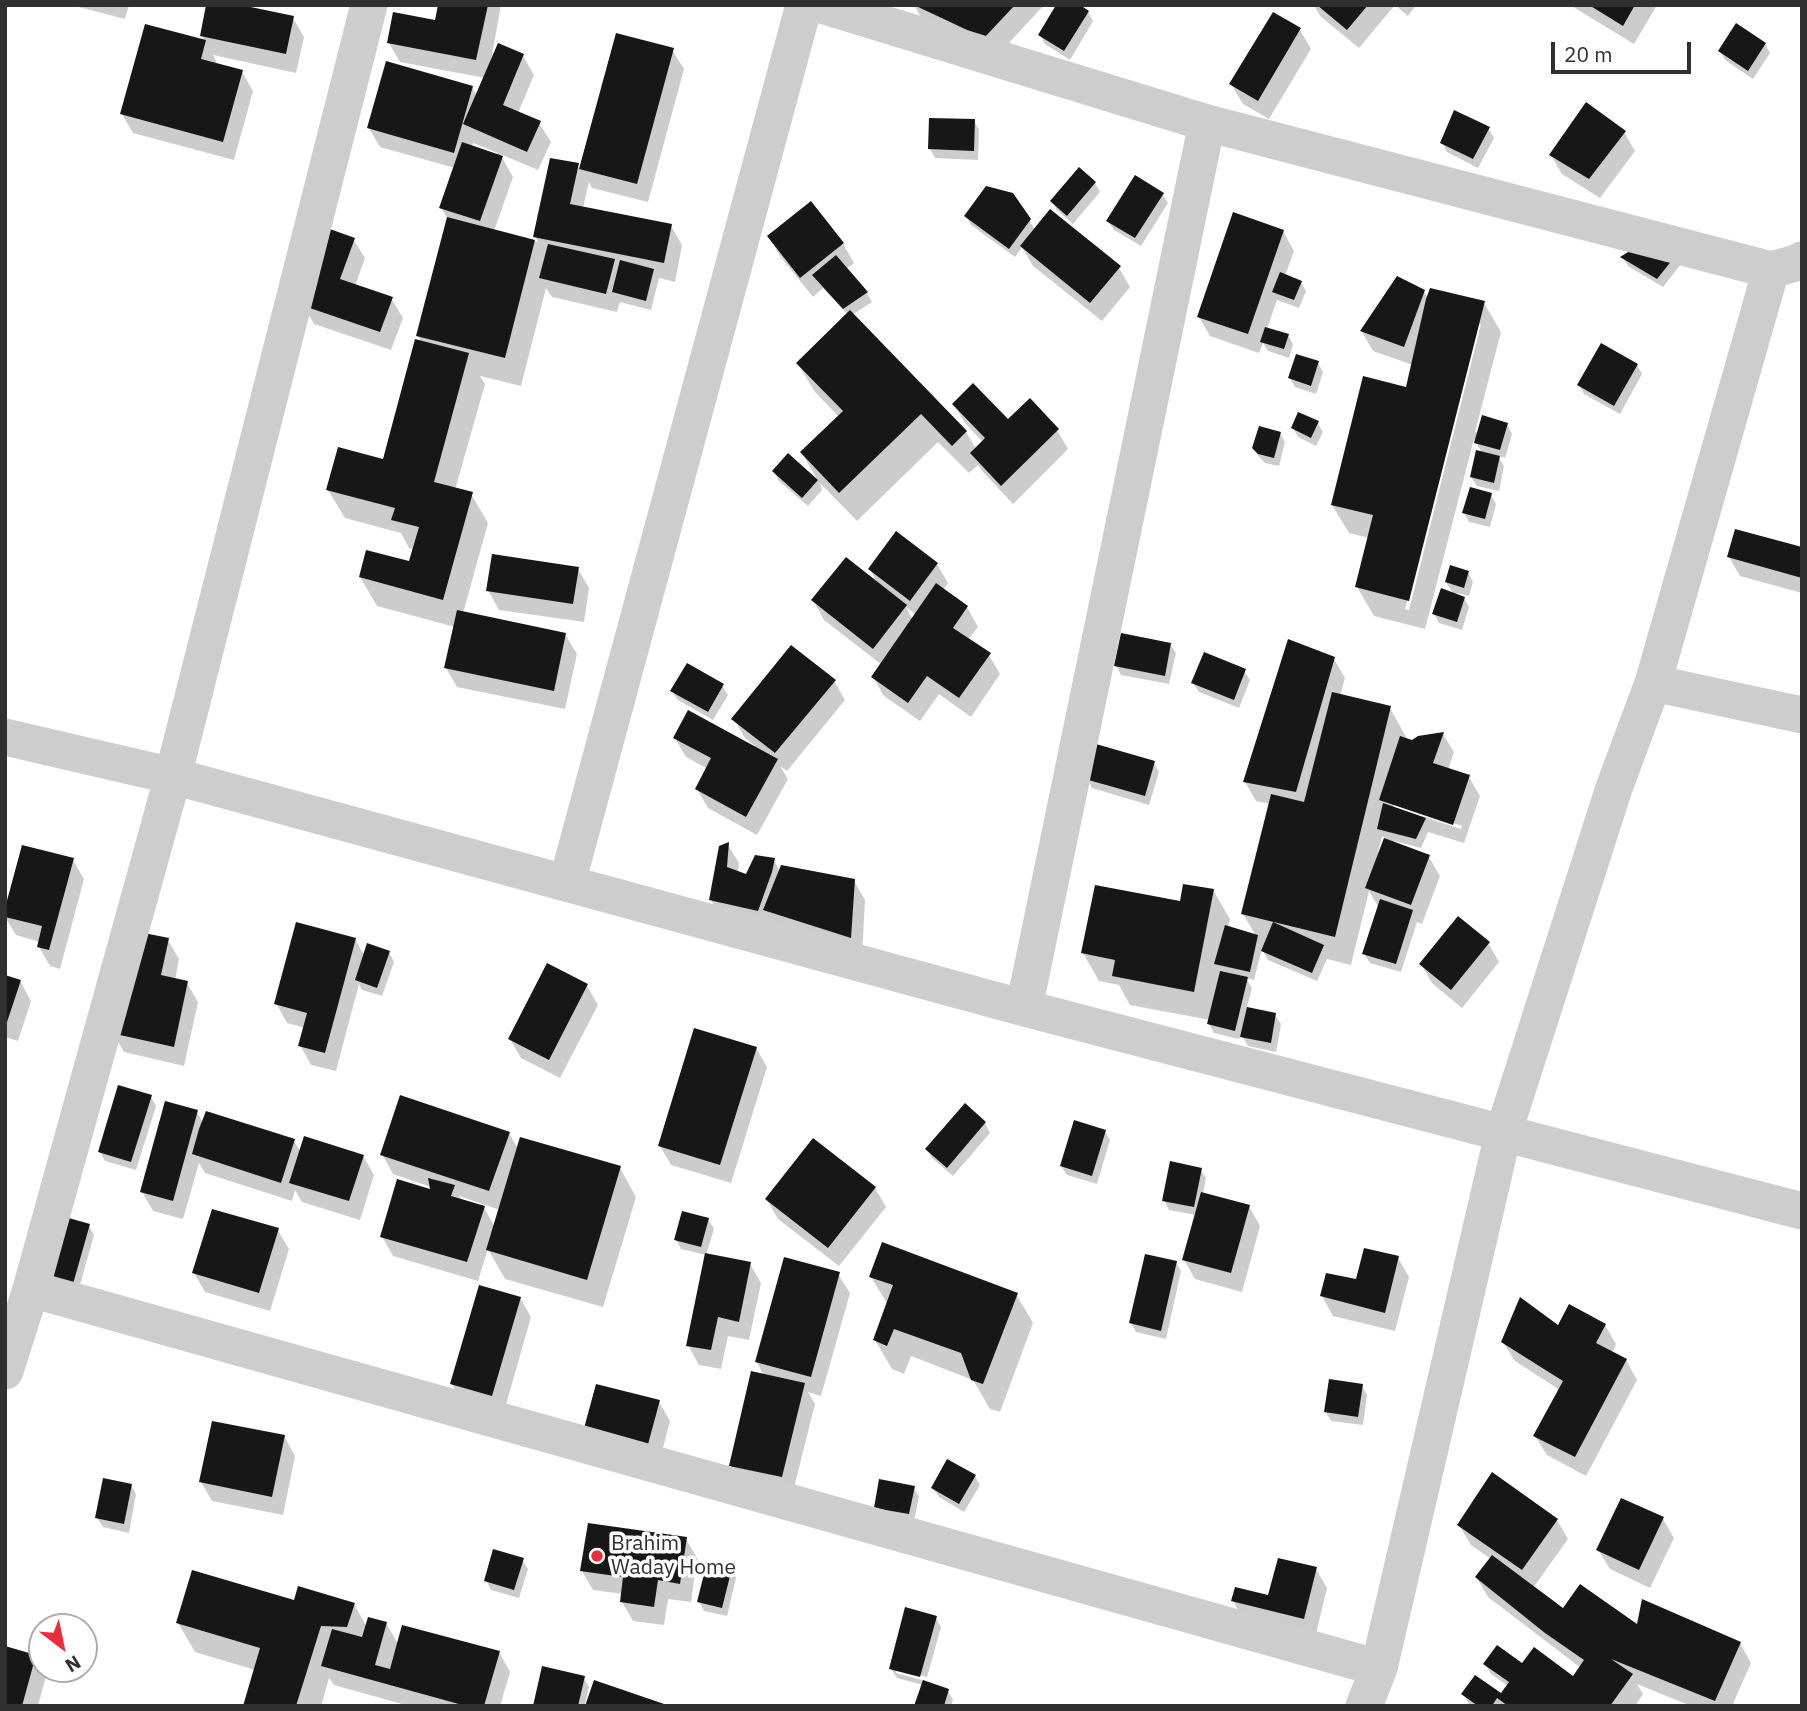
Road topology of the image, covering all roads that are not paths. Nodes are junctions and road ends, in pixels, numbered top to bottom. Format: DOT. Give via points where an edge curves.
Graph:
graph roads {
  1 [pos="369,5"];
  2 [pos="804,5"];
  3 [pos="822,5"];
  4 [pos="1207,123"];
  5 [pos="1787,265"];
  6 [pos="1653,683"];
  7 [pos="1802,715"];
  8 [pos="5,737"];
  9 [pos="173,776"];
  10 [pos="567,883"];
  11 [pos="1024,1008"];
  12 [pos="1503,1134"];
  13 [pos="1802,1210"];
  14 [pos="31,1289"];
  15 [pos="5,1371"];
  16 [pos="1379,1668"];
  17 [pos="1364,1706"];
  1 -- 9 [label="street"];
  2 -- 10 [label="street"];
  3 -- 4 [label="street"];
  4 -- 5 [label="street"];
  4 -- 11 [label="street"];
  5 -- 6 [label="street"];
  6 -- 7 [label="street"];
  6 -- 12 [label="street" via="1614,788"];
  8 -- 9 [label="street"];
  9 -- 10 [label="street"];
  9 -- 14 [label="street"];
  10 -- 11 [label="street"];
  11 -- 12 [label="street"];
  12 -- 13 [label="street"];
  12 -- 16 [label="street"];
  14 -- 15 [label="street"];
  14 -- 16 [label="street"];
  16 -- 17 [label="street"];
}
